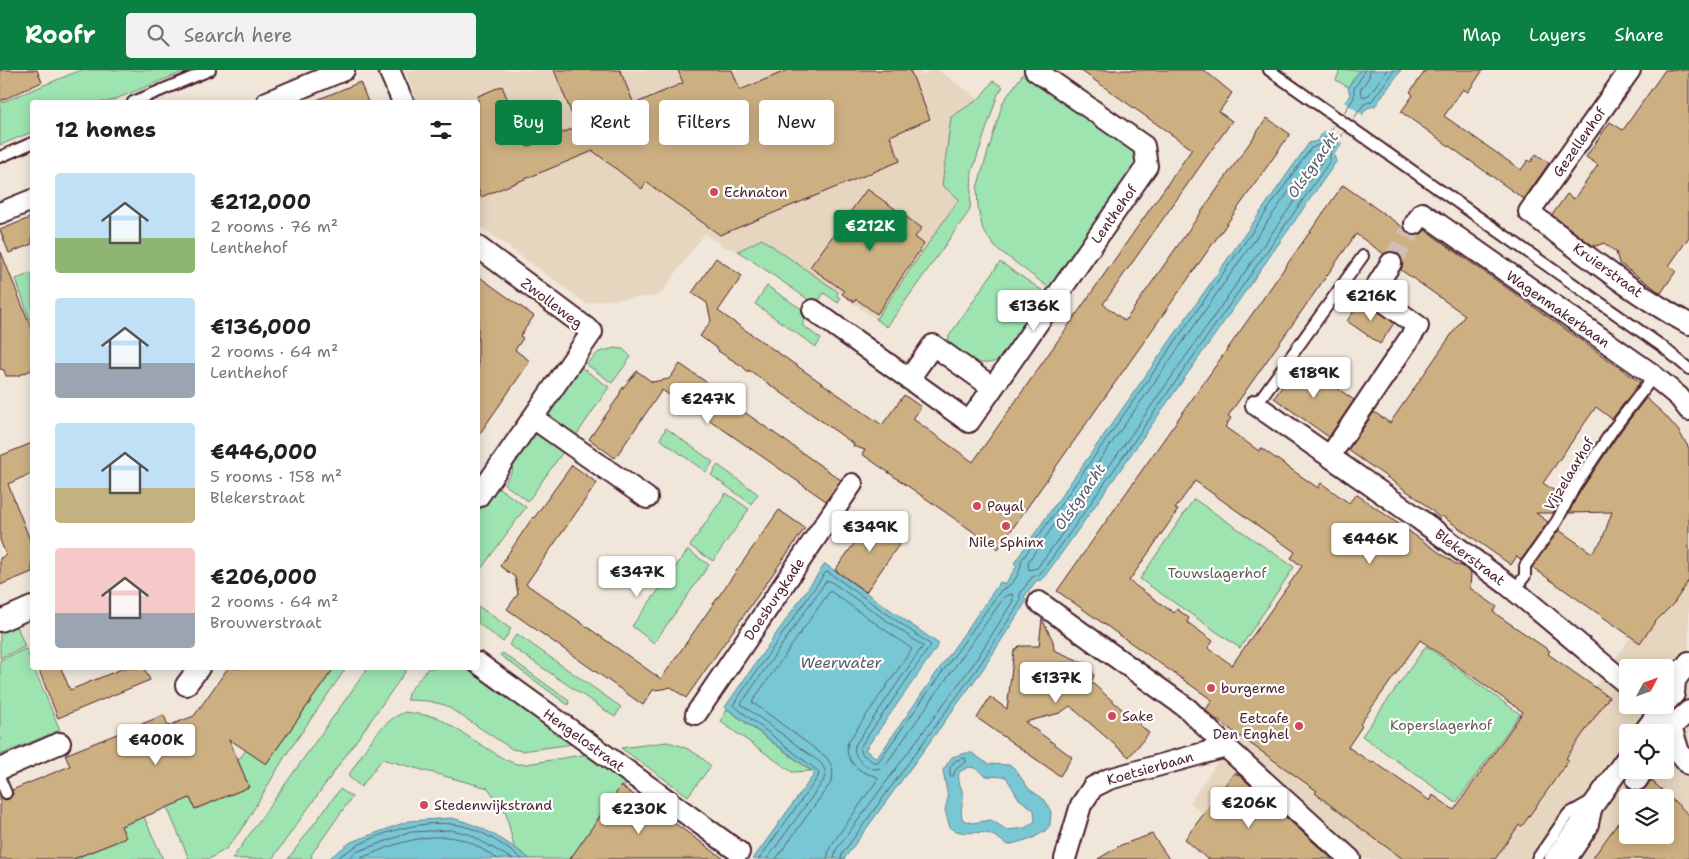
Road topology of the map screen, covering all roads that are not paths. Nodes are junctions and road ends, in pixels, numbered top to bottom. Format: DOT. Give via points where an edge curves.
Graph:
graph roads {
  1 [pos="210,70"];
  2 [pos="344,70"];
  3 [pos="390,70"];
  4 [pos="1035,70"];
  5 [pos="1269,70"];
  6 [pos="1628,71"];
  7 [pos="138,100"];
  8 [pos="272,100"];
  9 [pos="402,100"];
  10 [pos="30,144"];
  11 [pos="0,157"];
  12 [pos="30,201"];
  13 [pos="1529,212"];
  14 [pos="0,213"];
  15 [pos="1419,219"];
  16 [pos="480,249"];
  17 [pos="1363,256"];
  18 [pos="1391,263"];
  19 [pos="813,310"];
  20 [pos="1689,324"];
  21 [pos="1689,369"];
  22 [pos="1653,375"];
  23 [pos="909,379"];
  24 [pos="992,386"];
  25 [pos="1256,405"];
  26 [pos="1689,410"];
  27 [pos="533,418"];
  28 [pos="1330,456"];
  29 [pos="852,484"];
  30 [pos="480,494"];
  31 [pos="647,498"];
  32 [pos="1514,590"];
  33 [pos="1039,602"];
  34 [pos="30,608"];
  35 [pos="0,621"];
  36 [pos="1689,662"];
  37 [pos="480,664"];
  38 [pos="197,670"];
  39 [pos="1619,678"];
  40 [pos="1674,683"];
  41 [pos="186,685"];
  42 [pos="1689,711"];
  43 [pos="696,714"];
  44 [pos="1674,726"];
  45 [pos="1674,739"];
  46 [pos="60,743"];
  47 [pos="1226,747"];
  48 [pos="1686,754"];
  49 [pos="0,769"];
  50 [pos="1619,769"];
  51 [pos="0,779"];
  52 [pos="6,792"];
  53 [pos="1599,797"];
  54 [pos="739,852"];
  55 [pos="1065,859"];
  56 [pos="1350,859"];
  57 [pos="1537,859"];
  58 [pos="1555,859"];
  59 [pos="1572,859"];
  1 -- 7 [label="lane"];
  2 -- 8 [label="street"];
  3 -- 9 [label="street"];
  4 -- 24 [label="street, Lenthehof" via="1144,146 1147,166"];
  5 -- 21 [label="lane" via="1663,347"];
  6 -- 13 [label="street, Gezellenhof"];
  10 -- 11 [label="lane"];
  12 -- 14 [label="street"];
  13 -- 20 [label="street, Kruierstraat" via="1604,268"];
  15 -- 22 [label="street, Wagenmakerbaan"];
  16 -- 27 [label="street, Zwolleweg" via="592,332"];
  17 -- 25 [label="lane"];
  18 -- 28 [label="street" via="1372,293 1418,326"];
  19 -- 23 [label="street, Lenthehof"];
  22 -- 26 [label="street, Wagenmakerbaan"];
  22 -- 32 [label="lane, Vijzelaarhof" via="1574,488 1557,521 1525,566 1525,576"];
  23 -- 24 [label="street" via="933,345"];
  23 -- 24 [label="street, Lenthehof" via="969,422"];
  25 -- 28 [label="street, Blekerstraat"];
  27 -- 30 [label="street, Zwolleweg"];
  27 -- 31 [label="street"];
  28 -- 32 [label="street, Blekerstraat"];
  29 -- 43 [label="street, Doesburgkade"];
  32 -- 39 [label="street, Blekerstraat"];
  33 -- 47 [label="street" via="1188,709"];
  34 -- 35 [label="street"];
  36 -- 40 [label="street"];
  37 -- 54 [label="street, Hengelostraat"];
  38 -- 41 [label="street"];
  42 -- 44 [label="street"];
  45 -- 48 [label="street"];
  46 -- 49 [label="street"];
  47 -- 55 [label="street, Koetsierbaan" via="1109,779 1093,787 1080,805"];
  47 -- 56 [label="street"];
  50 -- 53 [label="street"];
  51 -- 52 [label="lane"];
  53 -- 57 [label="lane" via="1568,814"];
  53 -- 58 [label="street"];
  53 -- 59 [label="lane" via="1592,830"];
}
